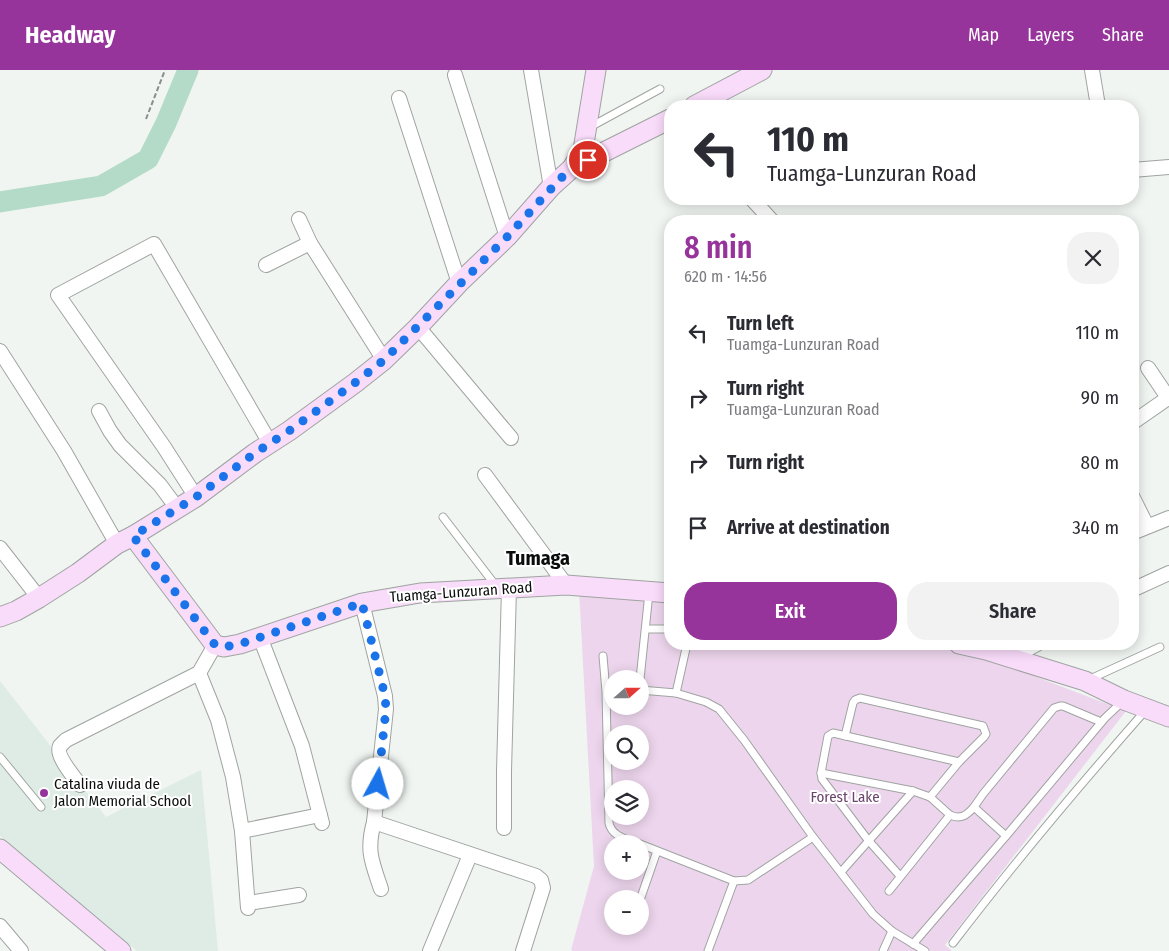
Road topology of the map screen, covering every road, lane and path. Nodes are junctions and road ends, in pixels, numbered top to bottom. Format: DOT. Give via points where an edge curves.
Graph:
graph roads {
  1 [pos="164,70"];
  2 [pos="531,70"];
  3 [pos="596,70"];
  4 [pos="762,70"];
  5 [pos="1092,70"];
  6 [pos="455,75"];
  7 [pos="660,88"];
  8 [pos="399,98"];
  9 [pos="711,100"];
  10 [pos="1097,100"];
  11 [pos="146,119"];
  12 [pos="664,122"];
  13 [pos="587,128"];
  14 [pos="1169,167"];
  15 [pos="572,168"];
  16 [pos="1139,169"];
  17 [pos="552,187"];
  18 [pos="757,205"];
  19 [pos="767,215"];
  20 [pos="299,219"];
  21 [pos="507,237"];
  22 [pos="310,243"];
  23 [pos="266,265"];
  24 [pos="459,283"];
  25 [pos="418,328"];
  26 [pos="0,351"];
  27 [pos="384,360"];
  28 [pos="1148,368"];
  29 [pos="1169,398"];
  30 [pos="99,411"];
  31 [pos="1139,417"];
  32 [pos="511,438"];
  33 [pos="270,443"];
  34 [pos="485,475"];
  35 [pos="196,497"];
  36 [pos="177,508"];
  37 [pos="1139,509"];
  38 [pos="443,517"];
  39 [pos="1169,518"];
  40 [pos="1148,526"];
  41 [pos="1139,530"];
  42 [pos="125,540"];
  43 [pos="0,548"];
  44 [pos="1169,573"];
  45 [pos="566,585"];
  46 [pos="1139,587"];
  47 [pos="503,588"];
  48 [pos="649,590"];
  49 [pos="664,592"];
  50 [pos="39,598"];
  51 [pos="362,603"];
  52 [pos="0,618"];
  53 [pos="646,629"];
  54 [pos="664,629"];
  55 [pos="260,637"];
  56 [pos="215,645"];
  57 [pos="1160,648"];
  58 [pos="686,650"];
  59 [pos="993,650"];
  60 [pos="1026,650"];
  61 [pos="603,656"];
  62 [pos="1011,658"];
  63 [pos="605,670"];
  64 [pos="641,670"];
  65 [pos="199,674"];
  66 [pos="1085,681"];
  67 [pos="649,691"];
  68 [pos="676,694"];
  69 [pos="1124,700"];
  70 [pos="1147,708"];
  71 [pos="609,715"];
  72 [pos="1169,717"];
  73 [pos="1101,722"];
  74 [pos="845,736"];
  75 [pos="0,757"];
  76 [pos="959,762"];
  77 [pos="821,773"];
  78 [pos="80,785"];
  79 [pos="913,792"];
  80 [pos="930,797"];
  81 [pos="41,807"];
  82 [pos="974,807"];
  83 [pos="950,815"];
  84 [pos="374,822"];
  85 [pos="504,828"];
  86 [pos="242,831"];
  87 [pos="616,835"];
  88 [pos="813,836"];
  89 [pos="1006,836"];
  90 [pos="868,840"];
  91 [pos="649,848"];
  92 [pos="0,850"];
  93 [pos="658,851"];
  94 [pos="470,855"];
  95 [pos="841,872"];
  96 [pos="900,876"];
  97 [pos="734,881"];
  98 [pos="382,889"];
  99 [pos="644,890"];
  100 [pos="889,891"];
  101 [pos="299,895"];
  102 [pos="0,926"];
  103 [pos="892,931"];
  104 [pos="953,943"];
  105 [pos="913,944"];
  106 [pos="21,951"];
  107 [pos="121,951"];
  108 [pos="430,951"];
  109 [pos="523,951"];
  110 [pos="708,951"];
  111 [pos="883,951"];
  112 [pos="924,951"];
  1 -- 11 [label="path"];
  2 -- 17 [label="street"];
  3 -- 13 [label="street"];
  4 -- 9 [label="street"];
  5 -- 10 [label="street"];
  6 -- 21 [label="street"];
  7 -- 13 [label="lane"];
  8 -- 24 [label="street"];
  12 -- 15 [label="street"];
  13 -- 15 [label="street" via="583,150"];
  14 -- 16 [label="street"];
  15 -- 17 [label="street"];
  17 -- 21 [label="street"];
  18 -- 19 [label="street"];
  20 -- 22 [label="street"];
  21 -- 24 [label="street"];
  22 -- 23 [label="street"];
  22 -- 27 [label="street"];
  24 -- 25 [label="street"];
  25 -- 27 [label="street"];
  25 -- 32 [label="street"];
  26 -- 42 [label="street"];
  27 -- 33 [label="street"];
  28 -- 29 [label="street"];
  29 -- 31 [label="street"];
  30 -- 36 [label="street" via="120,445 160,485"];
  33 -- 35 [label="street"];
  33 -- 35 [label="street" via="154,244 58,295"];
  34 -- 45 [label="street"];
  35 -- 36 [label="street"];
  36 -- 42 [label="street"];
  37 -- 40 [label="street"];
  38 -- 47 [label="lane"];
  39 -- 40 [label="street"];
  40 -- 41 [label="street"];
  42 -- 50 [label="street"];
  42 -- 56 [label="street"];
  43 -- 50 [label="street"];
  44 -- 46 [label="street"];
  45 -- 47 [label="street, Tuamga-Lunzuran Road"];
  45 -- 48 [label="street, Tuamga-Lunzuran Road"];
  47 -- 51 [label="street, Tuamga-Lunzuran Road" via="420,593"];
  47 -- 85 [label="street"];
  48 -- 49 [label="street, Tuamga-Lunzuran Road"];
  48 -- 53 [label="lane"];
  50 -- 52 [label="street"];
  51 -- 55 [label="street, Tuamga-Lunzuran Road"];
  51 -- 84 [label="street" via="386,709"];
  53 -- 54 [label="lane"];
  53 -- 64 [label="lane"];
  55 -- 56 [label="street, Tuamga-Lunzuran Road" via="224,647"];
  55 -- 86 [label="street" via="302,746 321,819"];
  56 -- 65 [label="street"];
  57 -- 66 [label="lane"];
  58 -- 68 [label="lane"];
  59 -- 62 [label="street"];
  60 -- 62 [label="street"];
  61 -- 63 [label="lane"];
  62 -- 66 [label="street"];
  65 -- 78 [label="street" via="66,740 59,752"];
  65 -- 86 [label="street" via="218,720 233,777"];
  66 -- 69 [label="street"];
  67 -- 68 [label="lane"];
  68 -- 88 [label="lane" via="719,709"];
  69 -- 70 [label="street"];
  69 -- 73 [label="lane"];
  70 -- 72 [label="street"];
  70 -- 104 [label="lane"];
  71 -- 87 [label="lane" via="609,823"];
  73 -- 82 [label="lane" via="1063,706 1054,708"];
  73 -- 89 [label="lane"];
  74 -- 76 [label="lane"];
  74 -- 76 [label="lane" via="853,703 860,698 983,726 986,734"];
  74 -- 77 [label="lane" via="833,733 828,736"];
  75 -- 81 [label="lane"];
  76 -- 80 [label="lane"];
  77 -- 79 [label="lane"];
  77 -- 90 [label="lane" via="825,784"];
  79 -- 80 [label="lane"];
  79 -- 90 [label="lane"];
  80 -- 83 [label="lane"];
  82 -- 83 [label="lane" via="962,817"];
  82 -- 89 [label="lane"];
  83 -- 96 [label="lane"];
  84 -- 94 [label="street"];
  84 -- 98 [label="street" via="369,839 371,858"];
  86 -- 101 [label="street" via="248,906"];
  88 -- 95 [label="lane"];
  88 -- 97 [label="lane" via="748,880"];
  89 -- 105 [label="lane"];
  90 -- 95 [label="lane"];
  90 -- 96 [label="lane"];
  91 -- 93 [label="lane"];
  92 -- 107 [label="street"];
  93 -- 97 [label="lane"];
  93 -- 99 [label="lane"];
  94 -- 108 [label="street"];
  94 -- 109 [label="street" via="541,880 543,888"];
  95 -- 103 [label="lane" via="873,914"];
  96 -- 100 [label="lane"];
  97 -- 110 [label="lane"];
  102 -- 106 [label="street"];
  103 -- 105 [label="lane"];
  103 -- 111 [label="lane"];
  105 -- 112 [label="lane"];
}
